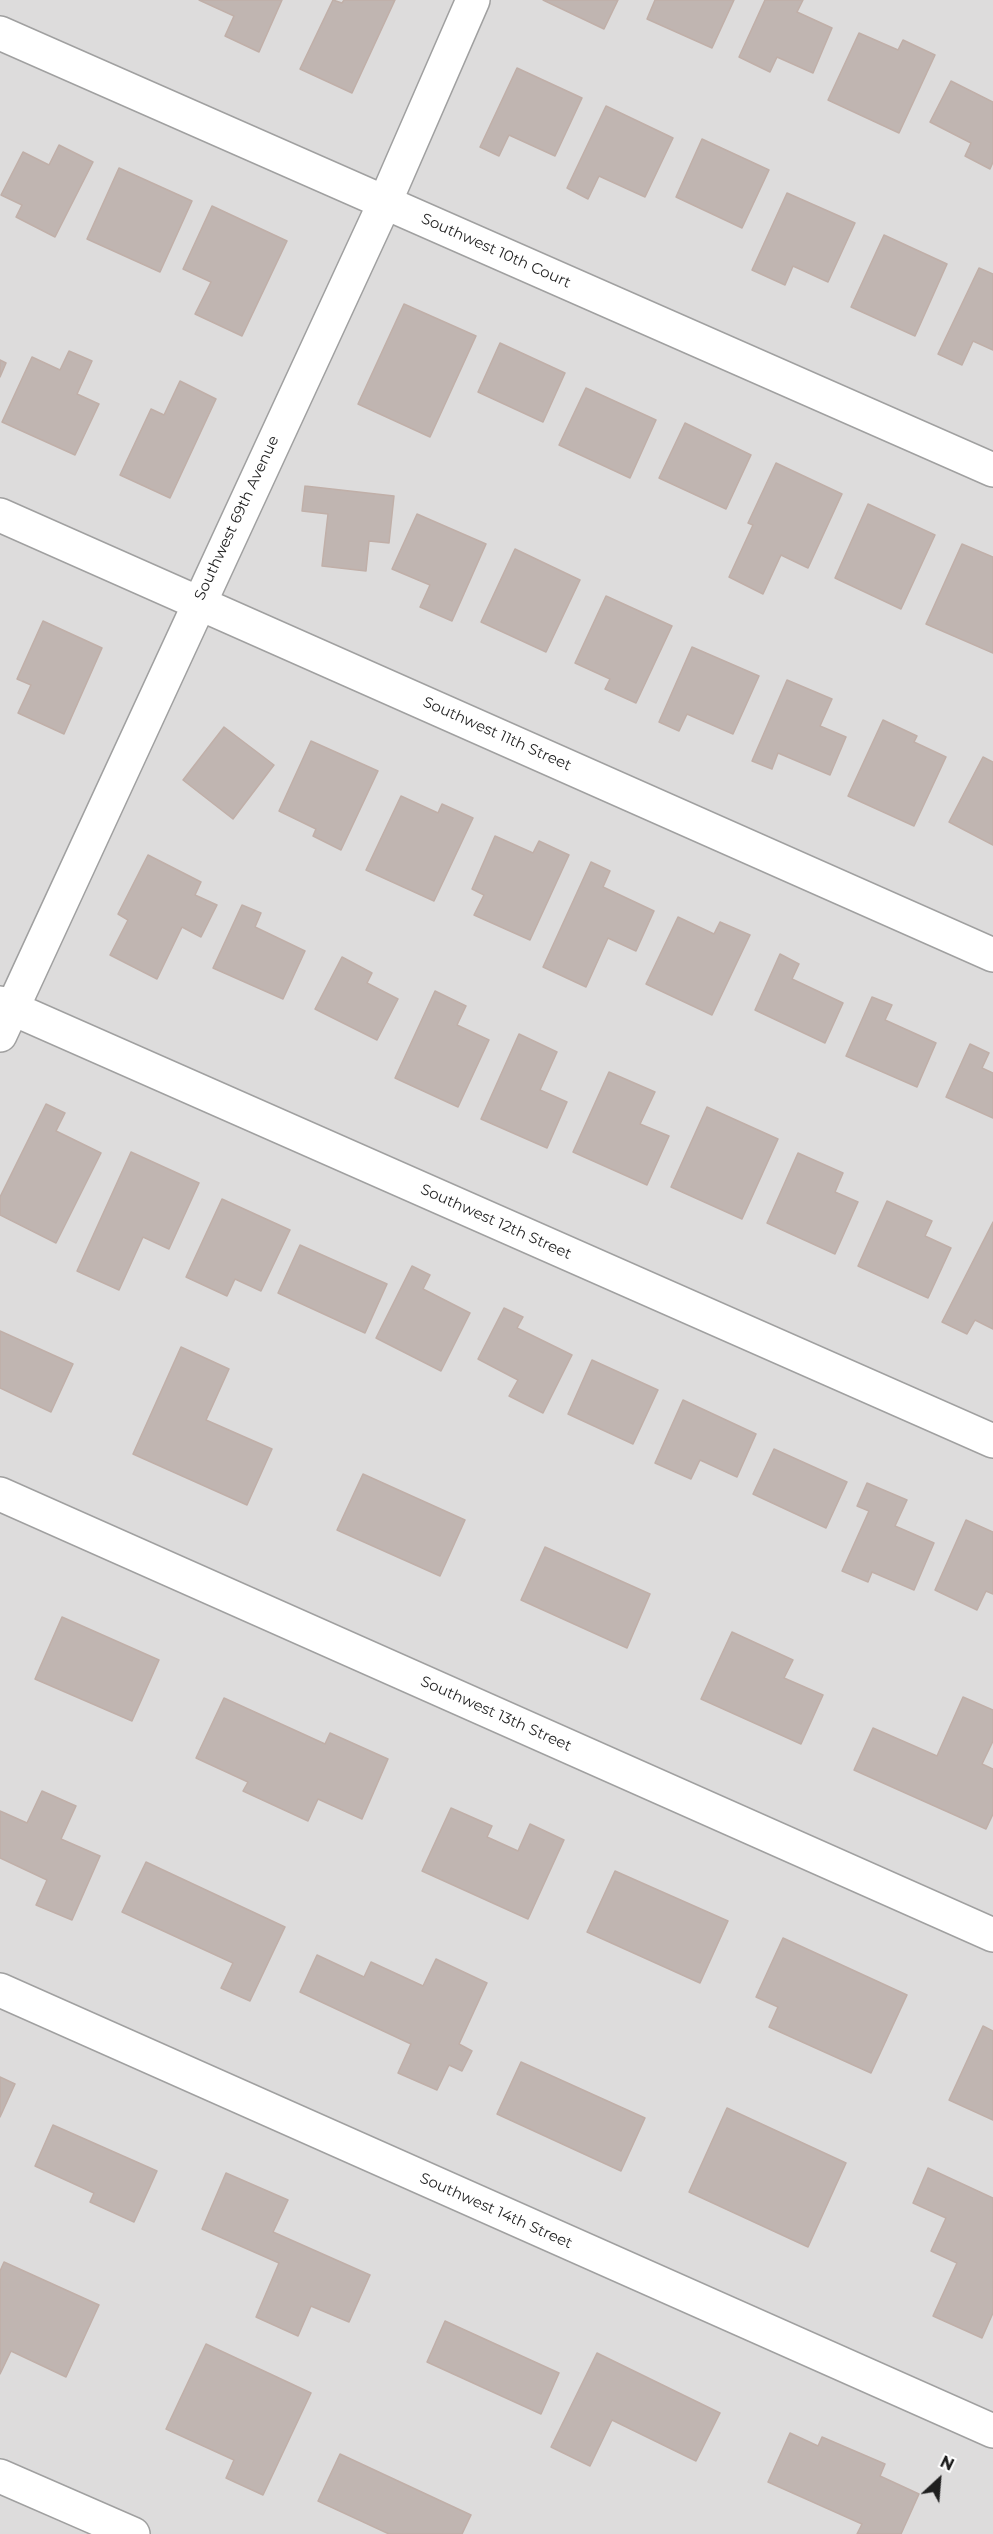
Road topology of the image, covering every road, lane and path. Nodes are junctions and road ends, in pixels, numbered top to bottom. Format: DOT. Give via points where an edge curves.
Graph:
graph roads {
  1 [pos="473,0"];
  2 [pos="0,33"];
  3 [pos="384,202"];
  4 [pos="993,470"];
  5 [pos="0,515"];
  6 [pos="199,601"];
  7 [pos="993,955"];
  8 [pos="4,1015"];
  9 [pos="993,1441"];
  10 [pos="0,1494"];
  11 [pos="993,1935"];
  12 [pos="0,1990"];
  13 [pos="993,2431"];
  14 [pos="0,2475"];
  15 [pos="133,2534"];
  1 -- 3 [label="street, Southwest 69th Avenue"];
  2 -- 3 [label="street, Southwest 10th Court"];
  3 -- 4 [label="street, Southwest 10th Court"];
  3 -- 6 [label="street, Southwest 69th Avenue"];
  5 -- 6 [label="street, Southwest 11th Street"];
  6 -- 7 [label="street, Southwest 11th Street"];
  6 -- 8 [label="street, Southwest 69th Avenue"];
  8 -- 9 [label="street, Southwest 12th Street"];
  10 -- 11 [label="street, Southwest 13th Street"];
  12 -- 13 [label="street, Southwest 14th Street"];
  14 -- 15 [label="street"];
}
